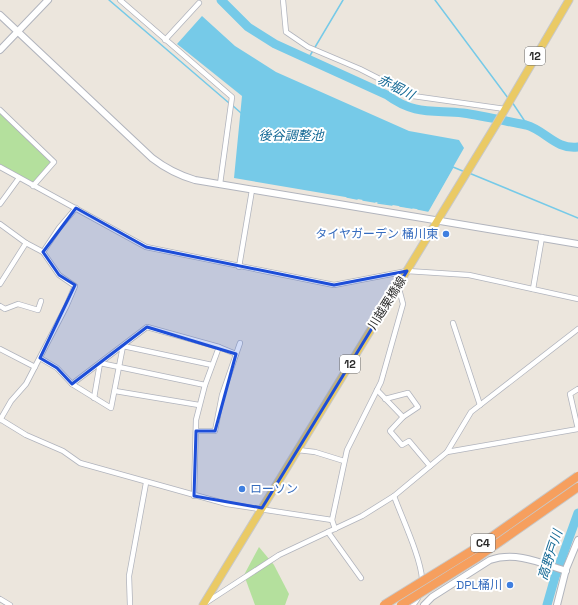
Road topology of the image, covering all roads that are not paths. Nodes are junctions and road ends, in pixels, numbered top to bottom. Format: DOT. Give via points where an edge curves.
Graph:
graph roads {
  1 [pos="48,0"];
  2 [pos="120,0"];
  3 [pos="283,0"];
  4 [pos="569,0"];
  5 [pos="199,4"];
  6 [pos="0,15"];
  7 [pos="19,32"];
  8 [pos="165,40"];
  9 [pos="0,50"];
  10 [pos="0,110"];
  11 [pos="504,110"];
  12 [pos="0,167"];
  13 [pos="19,178"];
  14 [pos="220,184"];
  15 [pos="33,186"];
  16 [pos="252,190"];
  17 [pos="0,204"];
  18 [pos="76,208"];
  19 [pos="437,220"];
  20 [pos="0,224"];
  21 [pos="542,237"];
  22 [pos="26,243"];
  23 [pos="578,244"];
  24 [pos="43,252"];
  25 [pos="239,267"];
  26 [pos="407,271"];
  27 [pos="0,284"];
  28 [pos="398,285"];
  29 [pos="533,289"];
  30 [pos="578,299"];
  31 [pos="41,300"];
  32 [pos="0,306"];
  33 [pos="453,323"];
  34 [pos="578,329"];
  35 [pos="240,343"];
  36 [pos="123,346"];
  37 [pos="219,347"];
  38 [pos="0,349"];
  39 [pos="236,354"];
  40 [pos="40,358"];
  41 [pos="100,363"];
  42 [pos="212,365"];
  43 [pos="35,367"];
  44 [pos="119,368"];
  45 [pos="72,384"];
  46 [pos="205,385"];
  47 [pos="377,390"];
  48 [pos="578,390"];
  49 [pos="115,392"];
  50 [pos="94,398"];
  51 [pos="385,399"];
  52 [pos="199,405"];
  53 [pos="480,405"];
  54 [pos="403,417"];
  55 [pos="0,420"];
  56 [pos="196,431"];
  57 [pos="298,450"];
  58 [pos="447,452"];
  59 [pos="344,461"];
  60 [pos="430,466"];
  61 [pos="578,476"];
  62 [pos="146,483"];
  63 [pos="578,487"];
  64 [pos="194,496"];
  65 [pos="394,496"];
  66 [pos="262,508"];
  67 [pos="332,520"];
  68 [pos="334,529"];
  69 [pos="328,532"];
  70 [pos="578,540"];
  71 [pos="566,571"];
  72 [pos="361,578"];
  73 [pos="0,599"];
  74 [pos="203,604"];
  75 [pos="10,605"];
  76 [pos="130,605"];
  77 [pos="384,605"];
  78 [pos="401,605"];
  79 [pos="413,605"];
  80 [pos="424,605"];
  81 [pos="557,605"];
  1 -- 7 [label="street"];
  2 -- 8 [label="street"];
  3 -- 11 [label="street" via="286,32 308,46 413,96"];
  4 -- 11 [label="main road, 川越栗橋線 / 12"];
  5 -- 8 [label="street"];
  6 -- 7 [label="street"];
  7 -- 9 [label="street"];
  7 -- 14 [label="street" via="163,166 194,180"];
  8 -- 14 [label="street" via="232,97"];
  10 -- 15 [label="street" via="54,162"];
  11 -- 19 [label="main road, 川越栗橋線 / 12"];
  12 -- 13 [label="street"];
  13 -- 15 [label="street"];
  13 -- 17 [label="street"];
  14 -- 16 [label="street"];
  15 -- 18 [label="street"];
  16 -- 19 [label="street"];
  16 -- 25 [label="street"];
  18 -- 24 [label="street"];
  18 -- 25 [label="street" via="146,247"];
  19 -- 21 [label="street"];
  19 -- 26 [label="main road, 川越栗橋線 / 12"];
  20 -- 22 [label="street"];
  21 -- 23 [label="street"];
  21 -- 29 [label="street"];
  22 -- 24 [label="street"];
  22 -- 27 [label="street"];
  24 -- 40 [label="street" via="59,275 75,286"];
  25 -- 26 [label="street" via="334,285"];
  26 -- 28 [label="main road, 川越栗橋線 / 12"];
  26 -- 29 [label="street" via="469,276"];
  28 -- 47 [label="street" via="403,304"];
  28 -- 57 [label="main road, 川越栗橋線 / 12"];
  29 -- 30 [label="street"];
  31 -- 32 [label="street" via="38,310 18,304 5,309"];
  33 -- 53 [label="street"];
  34 -- 53 [label="street"];
  35 -- 39 [label="street"];
  36 -- 37 [label="street" via="147,327"];
  36 -- 41 [label="street"];
  36 -- 42 [label="street"];
  36 -- 44 [label="street"];
  37 -- 39 [label="street"];
  37 -- 42 [label="street"];
  38 -- 43 [label="street"];
  39 -- 56 [label="street" via="222,395 215,431"];
  40 -- 43 [label="street"];
  40 -- 45 [label="street" via="57,368"];
  41 -- 44 [label="street"];
  41 -- 45 [label="street"];
  41 -- 50 [label="street"];
  42 -- 46 [label="street"];
  43 -- 55 [label="street"];
  44 -- 46 [label="street"];
  44 -- 49 [label="street"];
  45 -- 50 [label="street"];
  46 -- 52 [label="street"];
  47 -- 51 [label="street"];
  47 -- 59 [label="street" via="352,439"];
  48 -- 58 [label="street" via="570,394 578,429"];
  49 -- 50 [label="street" via="111,408"];
  49 -- 52 [label="street"];
  51 -- 54 [label="street"];
  51 -- 54 [label="street" via="408,393 418,407"];
  52 -- 56 [label="street"];
  53 -- 58 [label="street" via="465,419"];
  54 -- 60 [label="street" via="390,431 402,445 409,441"];
  55 -- 62 [label="street" via="63,451 80,464"];
  56 -- 64 [label="street"];
  57 -- 59 [label="street" via="315,452"];
  57 -- 66 [label="main road, 川越栗橋線 / 12"];
  58 -- 60 [label="street"];
  59 -- 67 [label="street"];
  60 -- 65 [label="street"];
  61 -- 77 [label="highway, C4, bridge" via="473,550"];
  62 -- 64 [label="street"];
  62 -- 76 [label="street" via="129,576"];
  63 -- 78 [label="highway, C4, bridge" via="478,557"];
  64 -- 66 [label="street" via="227,504"];
  65 -- 68 [label="street" via="362,516"];
  65 -- 79 [label="street" via="418,561 422,580 418,600"];
  66 -- 67 [label="street"];
  66 -- 74 [label="main road, 川越栗橋線 / 12"];
  67 -- 68 [label="street"];
  68 -- 69 [label="street"];
  69 -- 72 [label="street"];
  69 -- 74 [label="street" via="279,555"];
  70 -- 71 [label="street"];
  71 -- 80 [label="street" via="520,557 498,557 439,592"];
  71 -- 81 [label="street"];
  73 -- 75 [label="street"];
}
